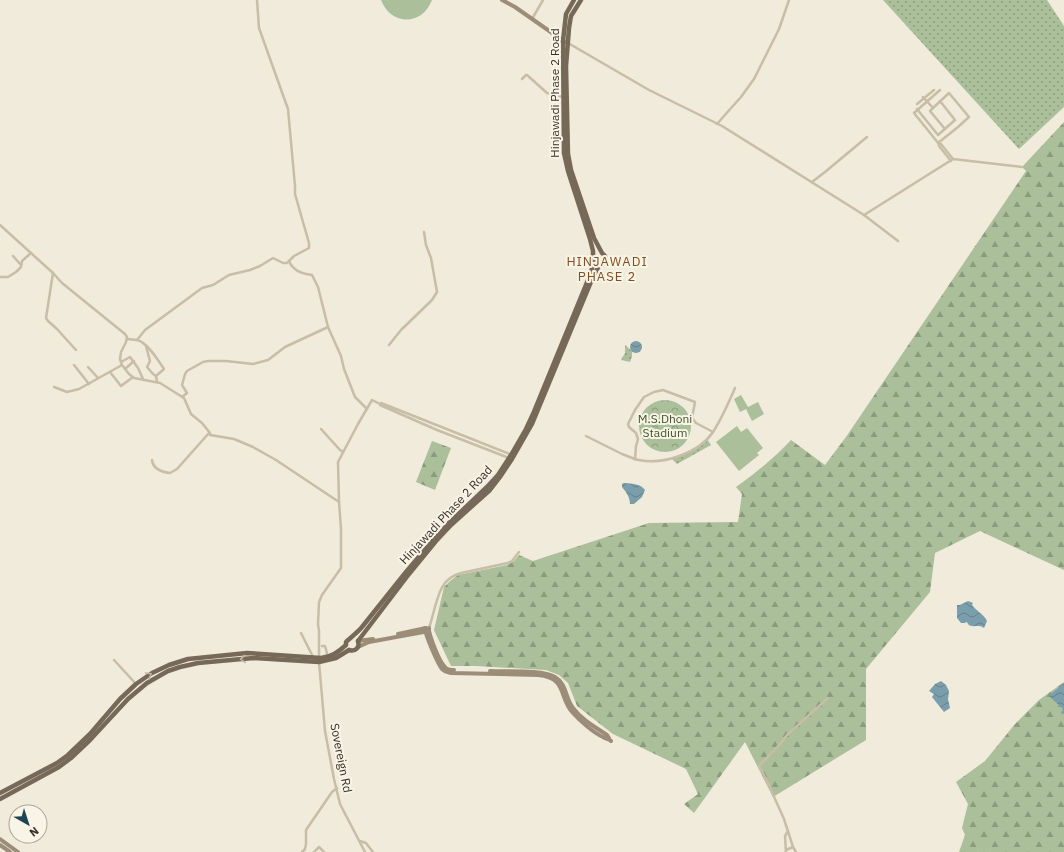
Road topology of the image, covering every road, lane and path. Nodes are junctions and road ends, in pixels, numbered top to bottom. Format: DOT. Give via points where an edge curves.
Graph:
graph roads {
  1 [pos="257,0"];
  2 [pos="502,0"];
  3 [pos="543,0"];
  4 [pos="574,0"];
  5 [pos="581,0"];
  6 [pos="789,0"];
  7 [pos="532,19"];
  8 [pos="565,42"];
  9 [pos="522,80"];
  10 [pos="940,90"];
  11 [pos="934,95"];
  12 [pos="563,96"];
  13 [pos="924,98"];
  14 [pos="927,101"];
  15 [pos="940,101"];
  16 [pos="917,104"];
  17 [pos="933,108"];
  18 [pos="917,109"];
  19 [pos="928,122"];
  20 [pos="953,122"];
  21 [pos="716,124"];
  22 [pos="924,125"];
  23 [pos="958,127"];
  24 [pos="945,129"];
  25 [pos="867,137"];
  26 [pos="939,143"];
  27 [pos="566,156"];
  28 [pos="952,160"];
  29 [pos="1022,167"];
  30 [pos="812,182"];
  31 [pos="864,215"];
  32 [pos="0,225"];
  33 [pos="424,232"];
  34 [pos="898,241"];
  35 [pos="31,253"];
  36 [pos="602,253"];
  37 [pos="13,256"];
  38 [pos="594,256"];
  39 [pos="289,261"];
  40 [pos="594,262"];
  41 [pos="600,264"];
  42 [pos="21,265"];
  43 [pos="53,273"];
  44 [pos="0,277"];
  45 [pos="328,327"];
  46 [pos="570,328"];
  47 [pos="127,339"];
  48 [pos="137,340"];
  49 [pos="389,345"];
  50 [pos="146,346"];
  51 [pos="76,350"];
  52 [pos="134,361"];
  53 [pos="121,364"];
  54 [pos="74,365"];
  55 [pos="88,367"];
  56 [pos="124,369"];
  57 [pos="110,372"];
  58 [pos="156,376"];
  59 [pos="133,377"];
  60 [pos="98,378"];
  61 [pos="143,379"];
  62 [pos="157,382"];
  63 [pos="89,384"];
  64 [pos="54,387"];
  65 [pos="735,388"];
  66 [pos="182,397"];
  67 [pos="380,404"];
  68 [pos="367,409"];
  69 [pos="424,420"];
  70 [pos="423,424"];
  71 [pos="320,429"];
  72 [pos="713,432"];
  73 [pos="210,433"];
  74 [pos="586,436"];
  75 [pos="343,452"];
  76 [pos="512,457"];
  77 [pos="635,459"];
  78 [pos="152,460"];
  79 [pos="339,502"];
  80 [pos="519,552"];
  81 [pos="366,630"];
  82 [pos="427,630"];
  83 [pos="300,633"];
  84 [pos="351,638"];
  85 [pos="371,639"];
  86 [pos="358,641"];
  87 [pos="346,645"];
  88 [pos="322,646"];
  89 [pos="358,647"];
  90 [pos="350,650"];
  91 [pos="313,657"];
  92 [pos="328,657"];
  93 [pos="114,660"];
  94 [pos="319,660"];
  95 [pos="136,684"];
  96 [pos="828,698"];
  97 [pos="611,740"];
  98 [pos="337,788"];
  99 [pos="0,793"];
  100 [pos="0,799"];
  101 [pos="788,831"];
  102 [pos="360,841"];
  103 [pos="0,842"];
  104 [pos="794,847"];
  105 [pos="786,851"];
  106 [pos="10,852"];
  107 [pos="18,852"];
  108 [pos="302,852"];
  109 [pos="314,852"];
  110 [pos="324,852"];
  111 [pos="365,852"];
  112 [pos="373,852"];
  113 [pos="796,852"];
  1 -- 39 [label="street" via="259,28 288,109 296,194 310,243 309,248"];
  2 -- 7 [label="street"];
  3 -- 7 [label="street"];
  4 -- 8 [label="main road, Hinjawadi Phase 2 Road" via="566,14"];
  5 -- 8 [label="main road, Hinjawadi Phase 2 Road" via="571,16"];
  6 -- 21 [label="street" via="754,79"];
  7 -- 8 [label="street"];
  8 -- 12 [label="main road, Hinjawadi Phase 2 Road"];
  8 -- 21 [label="street" via="649,90"];
  8 -- 27 [label="main road, Hinjawadi Phase 2 Road"];
  9 -- 12 [label="street" via="528,75 548,93"];
  10 -- 11 [label="street"];
  11 -- 13 [label="street" via="932,91"];
  11 -- 14 [label="street"];
  12 -- 27 [label="main road, Hinjawadi Phase 2 Road"];
  13 -- 14 [label="street"];
  13 -- 16 [label="street"];
  14 -- 17 [label="street"];
  14 -- 18 [label="street"];
  15 -- 17 [label="street"];
  15 -- 20 [label="street" via="955,119"];
  15 -- 23 [label="street" via="949,93 968,116"];
  17 -- 24 [label="street" via="930,111"];
  18 -- 19 [label="street"];
  18 -- 22 [label="street" via="915,113"];
  19 -- 22 [label="street"];
  19 -- 24 [label="street" via="938,135"];
  20 -- 23 [label="street"];
  20 -- 24 [label="street"];
  21 -- 30 [label="street"];
  22 -- 26 [label="street"];
  23 -- 26 [label="street"];
  25 -- 30 [label="street"];
  26 -- 28 [label="street"];
  27 -- 36 [label="main road, Hinjawadi Phase 2 Road" via="594,238"];
  27 -- 38 [label="main road, Hinjawadi Phase 2 Road" via="568,171"];
  28 -- 29 [label="street"];
  28 -- 31 [label="street"];
  30 -- 31 [label="street"];
  31 -- 34 [label="street"];
  32 -- 35 [label="street"];
  33 -- 49 [label="street" via="437,292"];
  35 -- 42 [label="street"];
  35 -- 43 [label="street"];
  36 -- 38 [label="main road"];
  36 -- 41 [label="main road" via="605,259"];
  37 -- 42 [label="street"];
  38 -- 40 [label="main road"];
  39 -- 45 [label="street" via="302,274 312,275 318,287"];
  39 -- 48 [label="street" via="283,263 271,258 260,266 229,275 213,285 202,288 145,330"];
  40 -- 41 [label="main road"];
  40 -- 46 [label="main road, Hinjawadi Phase 2 Road"];
  41 -- 46 [label="main road, Hinjawadi Phase 2 Road"];
  42 -- 44 [label="street" via="12,275"];
  43 -- 47 [label="street" via="125,334"];
  43 -- 51 [label="street" via="46,318"];
  45 -- 66 [label="street" via="285,347 268,360 253,364 203,362 185,374 182,385 187,393"];
  45 -- 68 [label="street" via="355,398"];
  46 -- 76 [label="main road, Hinjawadi Phase 2 Road"];
  47 -- 48 [label="street"];
  47 -- 53 [label="street" via="121,352"];
  48 -- 50 [label="street"];
  50 -- 58 [label="street" via="150,361 147,367"];
  50 -- 58 [label="street" via="164,369"];
  52 -- 53 [label="street" via="130,357"];
  52 -- 56 [label="street"];
  52 -- 61 [label="street"];
  53 -- 56 [label="street"];
  53 -- 57 [label="street"];
  54 -- 63 [label="street"];
  55 -- 60 [label="street"];
  56 -- 59 [label="street"];
  57 -- 59 [label="street" via="121,386"];
  57 -- 60 [label="street"];
  58 -- 62 [label="street"];
  59 -- 61 [label="street"];
  60 -- 63 [label="street"];
  61 -- 62 [label="street"];
  62 -- 66 [label="street"];
  63 -- 64 [label="street" via="67,392"];
  65 -- 72 [label="street"];
  66 -- 73 [label="street" via="190,414"];
  67 -- 68 [label="street" via="372,400"];
  67 -- 69 [label="street"];
  67 -- 70 [label="street"];
  68 -- 75 [label="street, Sovereign Rd"];
  69 -- 70 [label="street"];
  69 -- 76 [label="street"];
  70 -- 76 [label="street"];
  71 -- 75 [label="street"];
  72 -- 77 [label="street" via="693,450 676,458 660,461"];
  72 -- 77 [label="street" via="692,418 695,402 663,390 654,392 644,397 628,424 638,439"];
  73 -- 78 [label="street" via="177,469 170,473 158,470 152,465"];
  73 -- 79 [label="street" via="253,447"];
  74 -- 77 [label="street"];
  75 -- 79 [label="street, Sovereign Rd" via="338,462"];
  76 -- 81 [label="main road, Hinjawadi Phase 2 Road" via="493,486 436,541"];
  76 -- 84 [label="main road, Hinjawadi Phase 2 Road" via="487,487 436,536"];
  79 -- 94 [label="street, Sovereign Rd" via="341,568 319,602"];
  80 -- 82 [label="street" via="508,563 465,572 446,582 440,591"];
  81 -- 85 [label="street"];
  81 -- 86 [label="main road, Hinjawadi Phase 2 Road"];
  82 -- 85 [label="street"];
  82 -- 89 [label="street" via="369,642"];
  82 -- 97 [label="street" via="445,668 541,672 551,675 563,685 573,709 592,728"];
  83 -- 91 [label="street"];
  84 -- 86 [label="main road"];
  84 -- 87 [label="main road"];
  85 -- 86 [label="street"];
  86 -- 89 [label="main road"];
  87 -- 90 [label="main road"];
  87 -- 92 [label="main road"];
  88 -- 92 [label="street" via="325,646"];
  89 -- 90 [label="main road"];
  90 -- 94 [label="main road" via="336,658"];
  91 -- 94 [label="main road"];
  95 -- 91 [label="main road, one-way" via="162,668 188,659 247,653"];
  92 -- 94 [label="main road"];
  93 -- 95 [label="street"];
  94 -- 98 [label="street, Sovereign Rd" via="325,731"];
  94 -- 100 [label="main road, one-way" via="254,658 198,663 168,671 147,683 128,699 71,758"];
  95 -- 99 [label="main road" via="68,755"];
  96 -- 101 [label="street" via="787,735 759,766"];
  98 -- 102 [label="street, Sovereign Rd" via="340,804"];
  98 -- 108 [label="street" via="306,830 306,844"];
  101 -- 104 [label="street"];
  101 -- 105 [label="street" via="785,836"];
  102 -- 111 [label="street, Sovereign Rd"];
  102 -- 112 [label="street" via="366,843"];
  103 -- 106 [label="street"];
  103 -- 107 [label="street"];
  104 -- 105 [label="street"];
  104 -- 113 [label="street"];
  109 -- 110 [label="street" via="319,847"];
}
